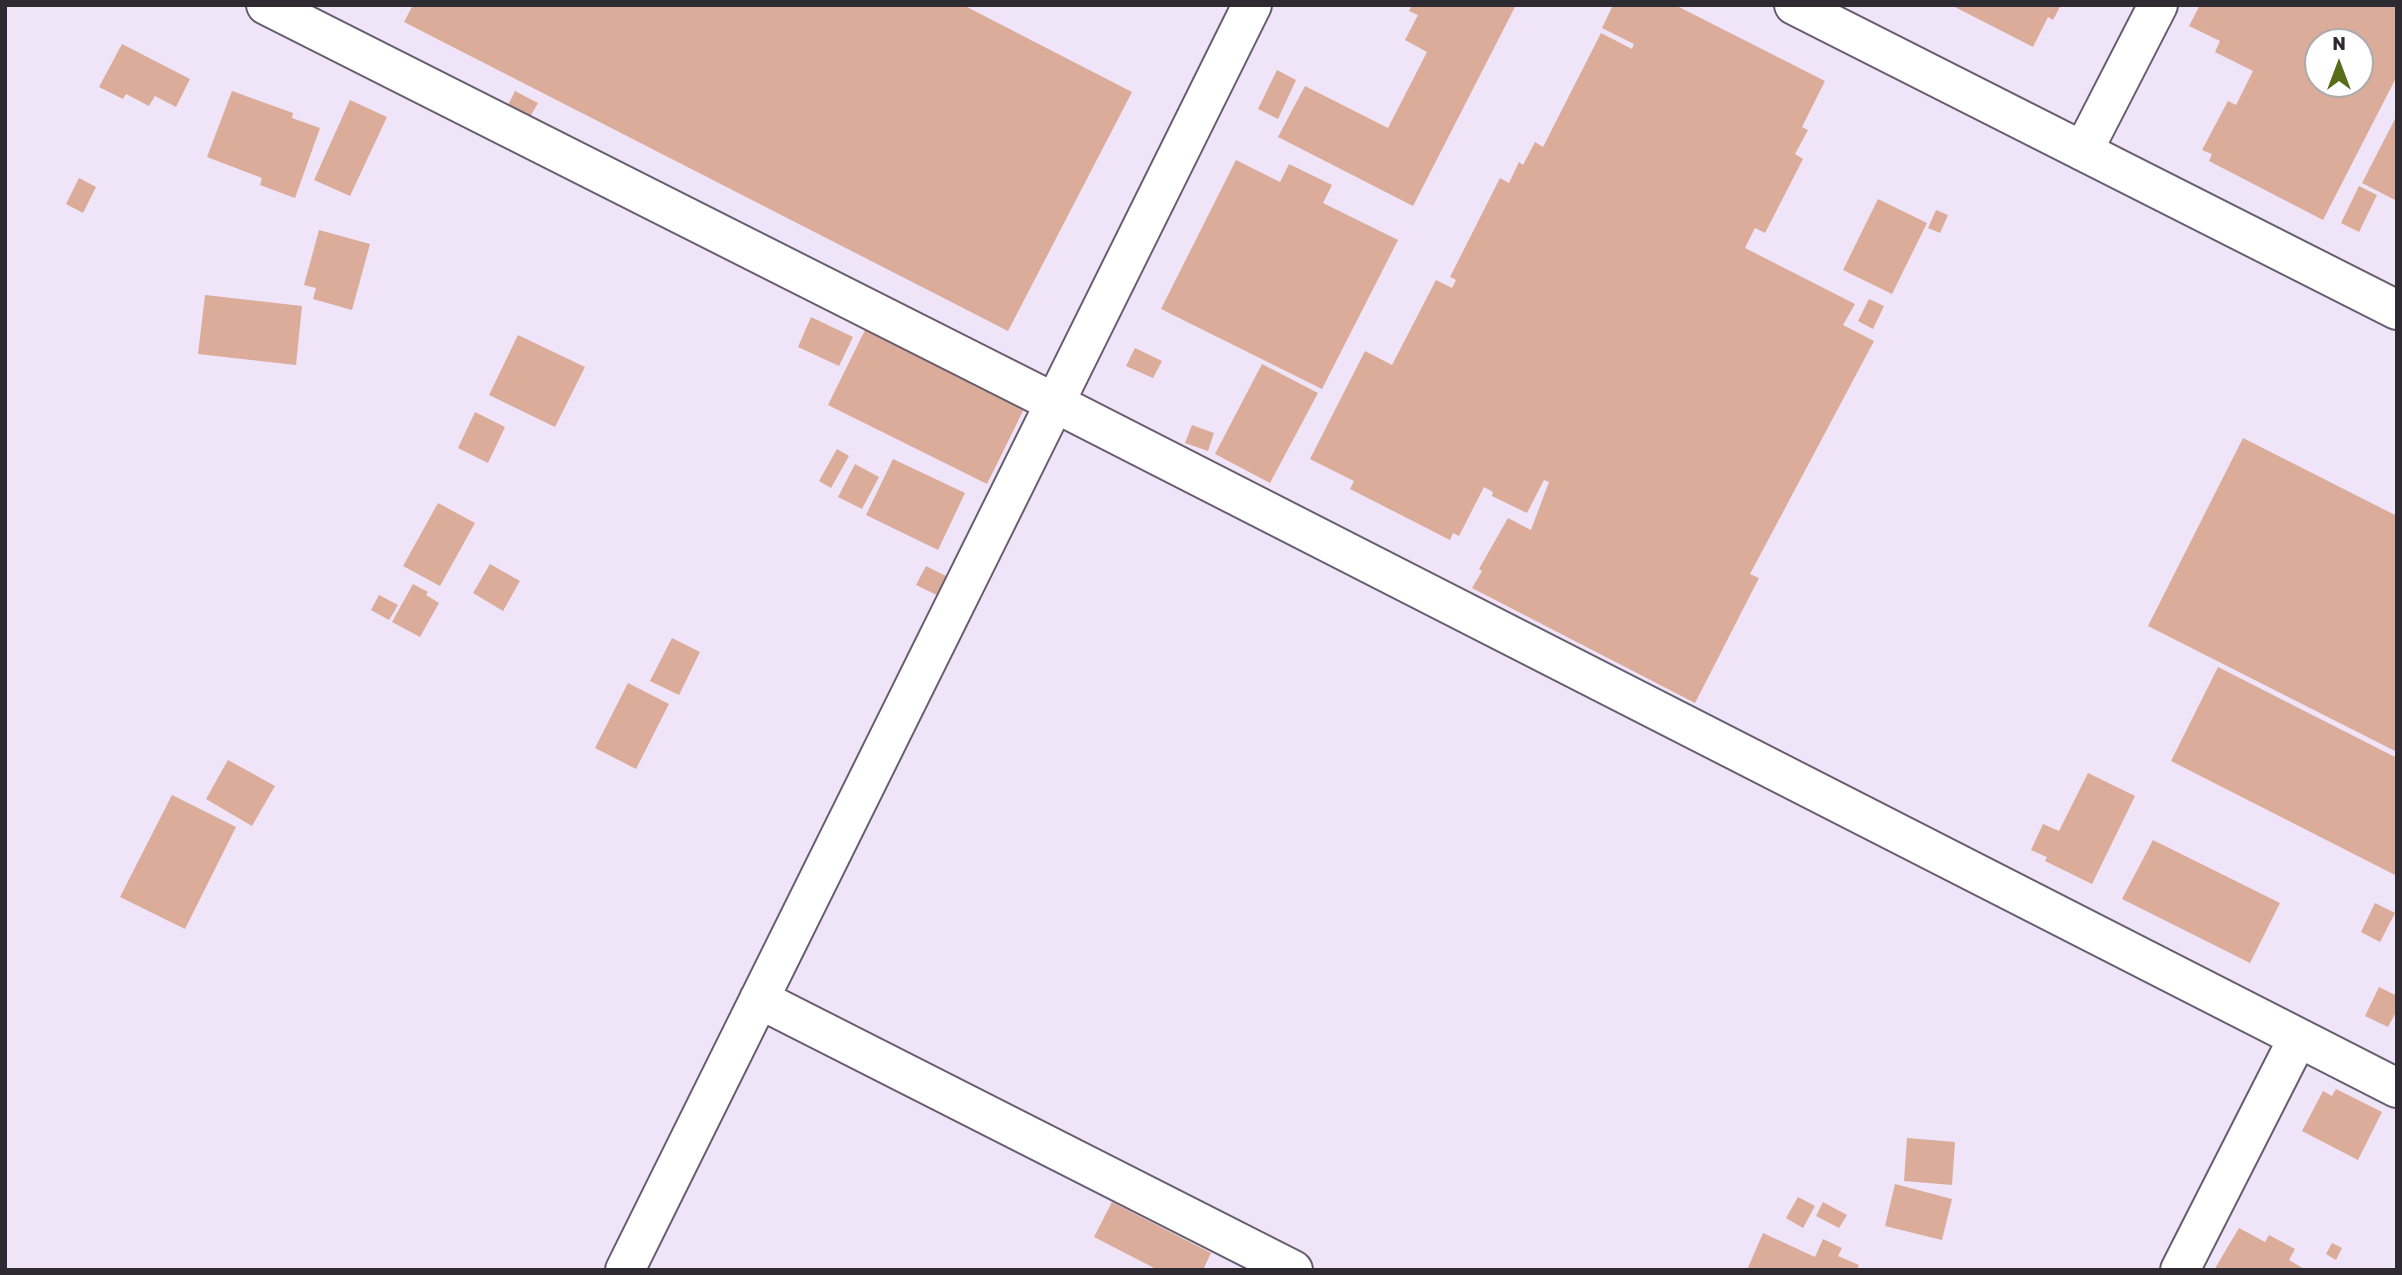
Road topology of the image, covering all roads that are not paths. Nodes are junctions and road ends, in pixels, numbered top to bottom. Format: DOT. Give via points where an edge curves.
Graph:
graph roads {
  1 [pos="266,5"];
  2 [pos="1252,5"];
  3 [pos="1794,5"];
  4 [pos="2158,5"];
  5 [pos="2083,152"];
  6 [pos="2397,310"];
  7 [pos="1055,403"];
  8 [pos="759,999"];
  9 [pos="2298,1038"];
  10 [pos="2397,1088"];
  11 [pos="625,1270"];
  12 [pos="1293,1270"];
  13 [pos="2180,1270"];
  1 -- 7 [label="street"];
  2 -- 7 [label="street"];
  3 -- 5 [label="street"];
  4 -- 5 [label="street"];
  5 -- 6 [label="street"];
  7 -- 8 [label="street"];
  7 -- 9 [label="street"];
  8 -- 11 [label="street"];
  8 -- 12 [label="street"];
  9 -- 10 [label="street"];
  9 -- 13 [label="street"];
}
